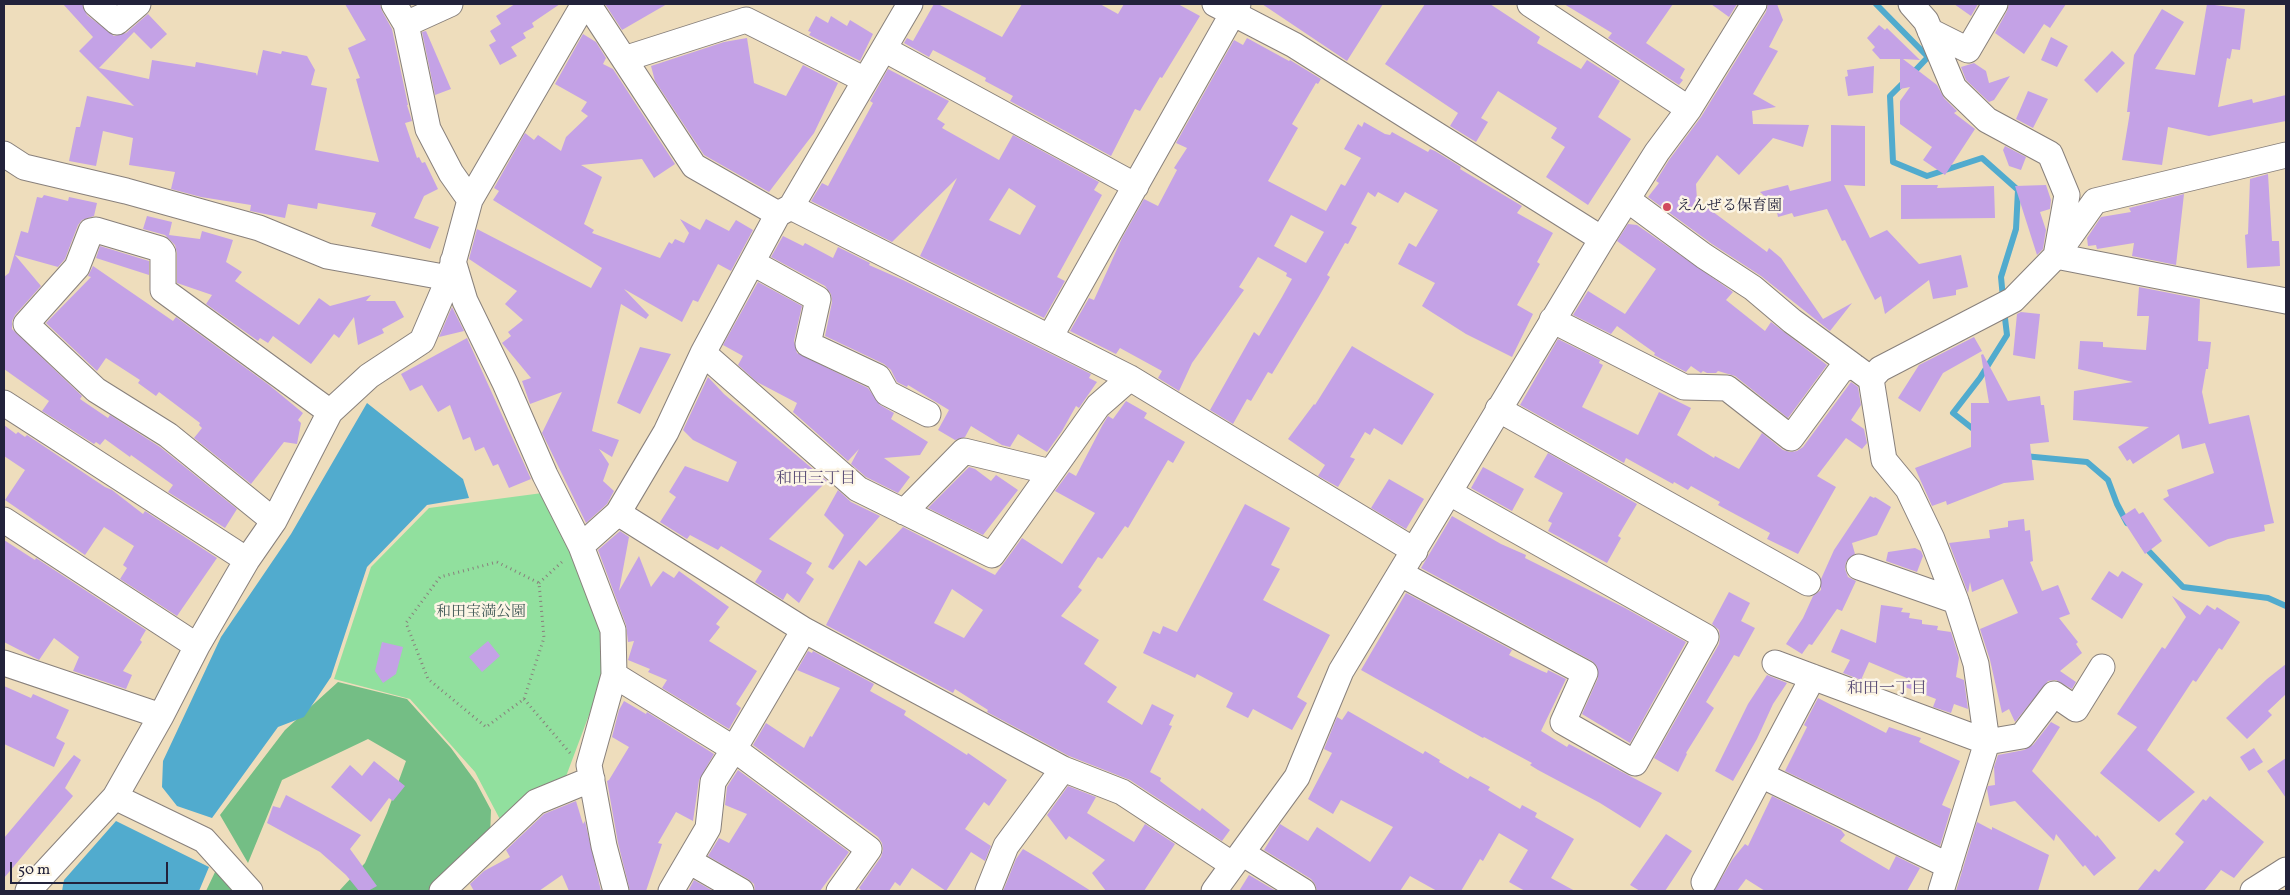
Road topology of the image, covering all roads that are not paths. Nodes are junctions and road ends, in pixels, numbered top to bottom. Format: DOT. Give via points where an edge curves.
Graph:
graph roads {
  1 [pos="96,4"];
  2 [pos="138,4"];
  3 [pos="450,4"];
  4 [pos="586,4"];
  5 [pos="910,4"];
  6 [pos="1530,4"];
  7 [pos="1754,4"];
  8 [pos="1911,4"];
  9 [pos="1994,4"];
  10 [pos="1229,7"];
  11 [pos="400,14"];
  12 [pos="1930,30"];
  13 [pos="884,49"];
  14 [pos="624,59"];
  15 [pos="865,80"];
  16 [pos="1689,109"];
  17 [pos="4,154"];
  18 [pos="2286,155"];
  19 [pos="1136,186"];
  20 [pos="470,200"];
  21 [pos="1628,200"];
  22 [pos="784,211"];
  23 [pos="1602,239"];
  24 [pos="2056,256"];
  25 [pos="753,263"];
  26 [pos="451,270"];
  27 [pos="2286,301"];
  28 [pos="1552,320"];
  29 [pos="1050,337"];
  30 [pos="702,353"];
  31 [pos="1862,372"];
  32 [pos="1130,378"];
  33 [pos="4,403"];
  34 [pos="1498,409"];
  35 [pos="330,412"];
  36 [pos="928,414"];
  37 [pos="1051,472"];
  38 [pos="1450,493"];
  39 [pos="904,512"];
  40 [pos="618,513"];
  41 [pos="4,520"];
  42 [pos="274,521"];
  43 [pos="580,546"];
  44 [pos="1415,551"];
  45 [pos="247,560"];
  46 [pos="1859,567"];
  47 [pos="1400,574"];
  48 [pos="1808,583"];
  49 [pos="1956,601"];
  50 [pos="804,630"];
  51 [pos="197,646"];
  52 [pos="4,663"];
  53 [pos="1775,663"];
  54 [pos="2102,667"];
  55 [pos="614,675"];
  56 [pos="1813,677"];
  57 [pos="161,716"];
  58 [pos="1987,742"];
  59 [pos="734,750"];
  60 [pos="1063,769"];
  61 [pos="1761,775"];
  62 [pos="592,779"];
  63 [pos="115,797"];
  64 [pos="1237,859"];
  65 [pos="688,861"];
  66 [pos="1949,866"];
  67 [pos="2286,870"];
  68 [pos="1704,882"];
  69 [pos="28,891"];
  70 [pos="250,891"];
  71 [pos="442,891"];
  72 [pos="616,891"];
  73 [pos="671,891"];
  74 [pos="741,891"];
  75 [pos="839,891"];
  76 [pos="988,891"];
  77 [pos="1214,891"];
  78 [pos="1303,891"];
  79 [pos="1941,891"];
  80 [pos="2253,891"];
  1 -- 2 [label="street" via="117,22"];
  3 -- 11 [label="street"];
  4 -- 14 [label="street"];
  4 -- 20 [label="street"];
  5 -- 13 [label="street"];
  6 -- 16 [label="street"];
  7 -- 16 [label="street"];
  8 -- 12 [label="street" via="1926,20"];
  9 -- 12 [label="street" via="1968,50"];
  10 -- 19 [label="street"];
  10 -- 23 [label="street"];
  11 -- 20 [label="street" via="428,128 451,173"];
  12 -- 24 [label="street" via="1954,88 1987,120 2050,154 2067,195"];
  13 -- 15 [label="street"];
  13 -- 19 [label="street"];
  14 -- 15 [label="street" via="746,20"];
  14 -- 22 [label="street" via="694,166"];
  15 -- 22 [label="street"];
  16 -- 21 [label="street" via="1656,152"];
  17 -- 26 [label="street" via="24,166 259,228 327,256"];
  18 -- 24 [label="street" via="2095,200"];
  19 -- 29 [label="street"];
  20 -- 26 [label="street"];
  21 -- 23 [label="street"];
  21 -- 31 [label="street" via="1753,288"];
  22 -- 25 [label="street"];
  22 -- 29 [label="street"];
  23 -- 28 [label="street"];
  24 -- 27 [label="street"];
  24 -- 31 [label="street" via="2003,305 1880,369"];
  25 -- 30 [label="street"];
  25 -- 36 [label="street" via="818,299 808,344 878,377 887,393"];
  26 -- 35 [label="street" via="422,341 369,376"];
  26 -- 43 [label="street"];
  28 -- 31 [label="street" via="1684,387 1727,388 1791,438 1841,370"];
  28 -- 34 [label="street"];
  29 -- 32 [label="street"];
  30 -- 39 [label="street" via="858,489"];
  30 -- 40 [label="street" via="666,432"];
  31 -- 49 [label="street" via="1884,460 1908,489"];
  32 -- 37 [label="street" via="1098,406"];
  32 -- 44 [label="street"];
  33 -- 45 [label="street"];
  34 -- 38 [label="street"];
  34 -- 48 [label="street"];
  35 -- 42 [label="street"];
  35 -- 42 [label="street" via="163,290 163,253 160,249 96,230 89,235 77,267 26,324 96,390 168,435"];
  37 -- 39 [label="street" via="964,451"];
  37 -- 39 [label="street" via="992,555"];
  38 -- 44 [label="street"];
  38 -- 47 [label="street" via="1706,637 1635,762 1563,722 1584,673"];
  40 -- 43 [label="street"];
  40 -- 50 [label="street"];
  41 -- 51 [label="street"];
  42 -- 45 [label="street"];
  43 -- 55 [label="street" via="613,630"];
  44 -- 47 [label="street"];
  45 -- 51 [label="street"];
  46 -- 49 [label="street"];
  47 -- 64 [label="street" via="1341,671 1297,778"];
  49 -- 58 [label="street" via="1976,664"];
  50 -- 59 [label="street"];
  50 -- 60 [label="street"];
  51 -- 57 [label="street"];
  52 -- 57 [label="street"];
  53 -- 56 [label="street"];
  54 -- 58 [label="street" via="2076,708 2054,694 2022,736"];
  55 -- 59 [label="street"];
  55 -- 62 [label="street" via="589,765"];
  56 -- 58 [label="street"];
  56 -- 61 [label="street"];
  57 -- 63 [label="street"];
  58 -- 66 [label="street"];
  59 -- 65 [label="street" via="713,782 708,828"];
  59 -- 75 [label="street" via="869,849"];
  60 -- 64 [label="street" via="1122,792"];
  60 -- 76 [label="street" via="1006,846"];
  61 -- 66 [label="street"];
  61 -- 68 [label="street"];
  62 -- 71 [label="street" via="536,802"];
  62 -- 72 [label="street"];
  63 -- 69 [label="street"];
  63 -- 70 [label="street" via="204,840"];
  64 -- 77 [label="street"];
  64 -- 78 [label="street"];
  65 -- 73 [label="street"];
  65 -- 74 [label="street"];
  66 -- 79 [label="street"];
  67 -- 80 [label="street"];
}
